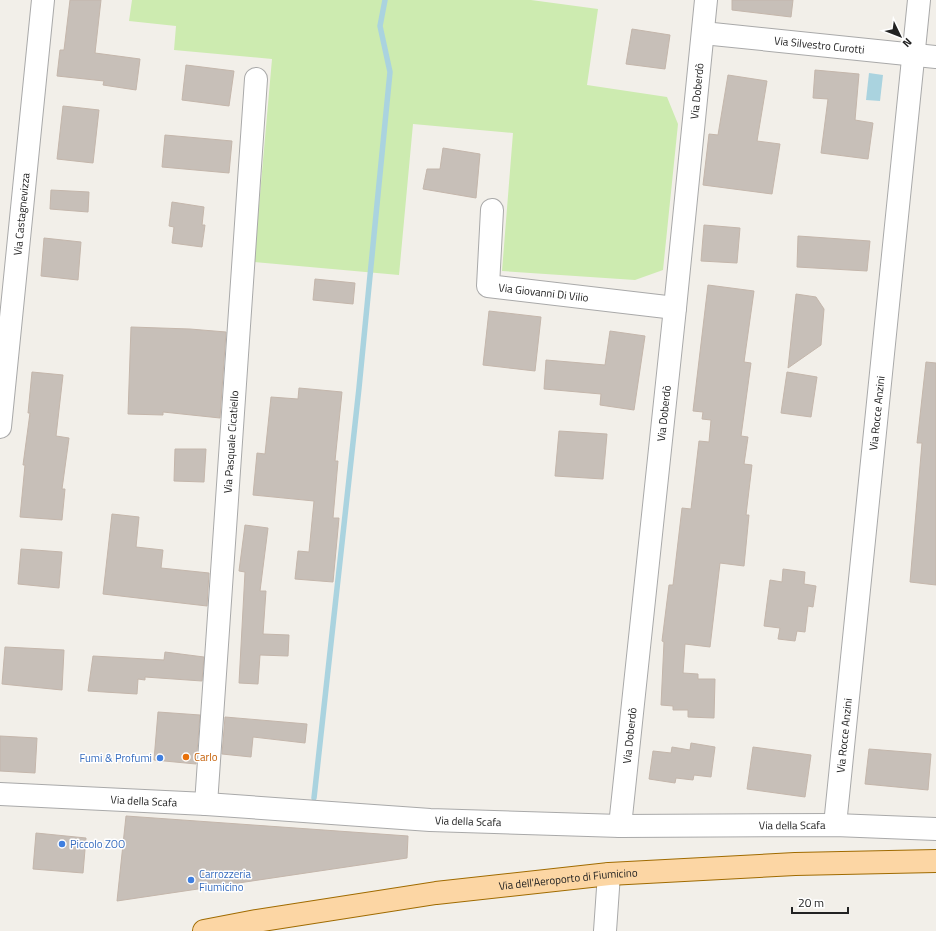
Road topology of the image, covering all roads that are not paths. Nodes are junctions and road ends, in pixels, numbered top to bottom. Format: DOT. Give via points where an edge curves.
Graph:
graph roads {
  1 [pos="43,0"];
  2 [pos="706,0"];
  3 [pos="919,0"];
  4 [pos="703,33"];
  5 [pos="914,54"];
  6 [pos="936,57"];
  7 [pos="256,79"];
  8 [pos="492,210"];
  9 [pos="9,258"];
  10 [pos="675,308"];
  11 [pos="0,427"];
  12 [pos="0,794"];
  13 [pos="206,804"];
  14 [pos="835,825"];
  15 [pos="620,826"];
  16 [pos="936,830"];
  17 [pos="936,861"];
  18 [pos="610,874"];
  19 [pos="204,931"];
  20 [pos="605,931"];
  1 -- 9 [label="street, Via Castagnevizza"];
  2 -- 4 [label="street, Via Doberdò"];
  3 -- 5 [label="street, Via Rocce Anzini"];
  4 -- 5 [label="street, Via Silvestro Curotti"];
  4 -- 10 [label="street, Via Doberdò"];
  5 -- 6 [label="street, Via Silvestro Curotti"];
  5 -- 14 [label="street, Via Rocce Anzini"];
  7 -- 13 [label="street, Via Pasquale Cicatiello"];
  8 -- 10 [label="street, Via Giovanni Di Vilio" via="488,286"];
  9 -- 11 [label="street, Via Castagnevizza"];
  10 -- 15 [label="street, Via Doberdò"];
  12 -- 13 [label="street, Via della Scafa"];
  13 -- 15 [label="street, Via della Scafa" via="430,820"];
  14 -- 15 [label="street, Via della Scafa"];
  14 -- 16 [label="street, Via della Scafa"];
  17 -- 18 [label="main road, Via dell'Aeroporto di Fiumicino" via="796,864"];
  18 -- 19 [label="main road, Via dell'Aeroporto di Fiumicino" via="436,893"];
  18 -- 20 [label="street"];
}
